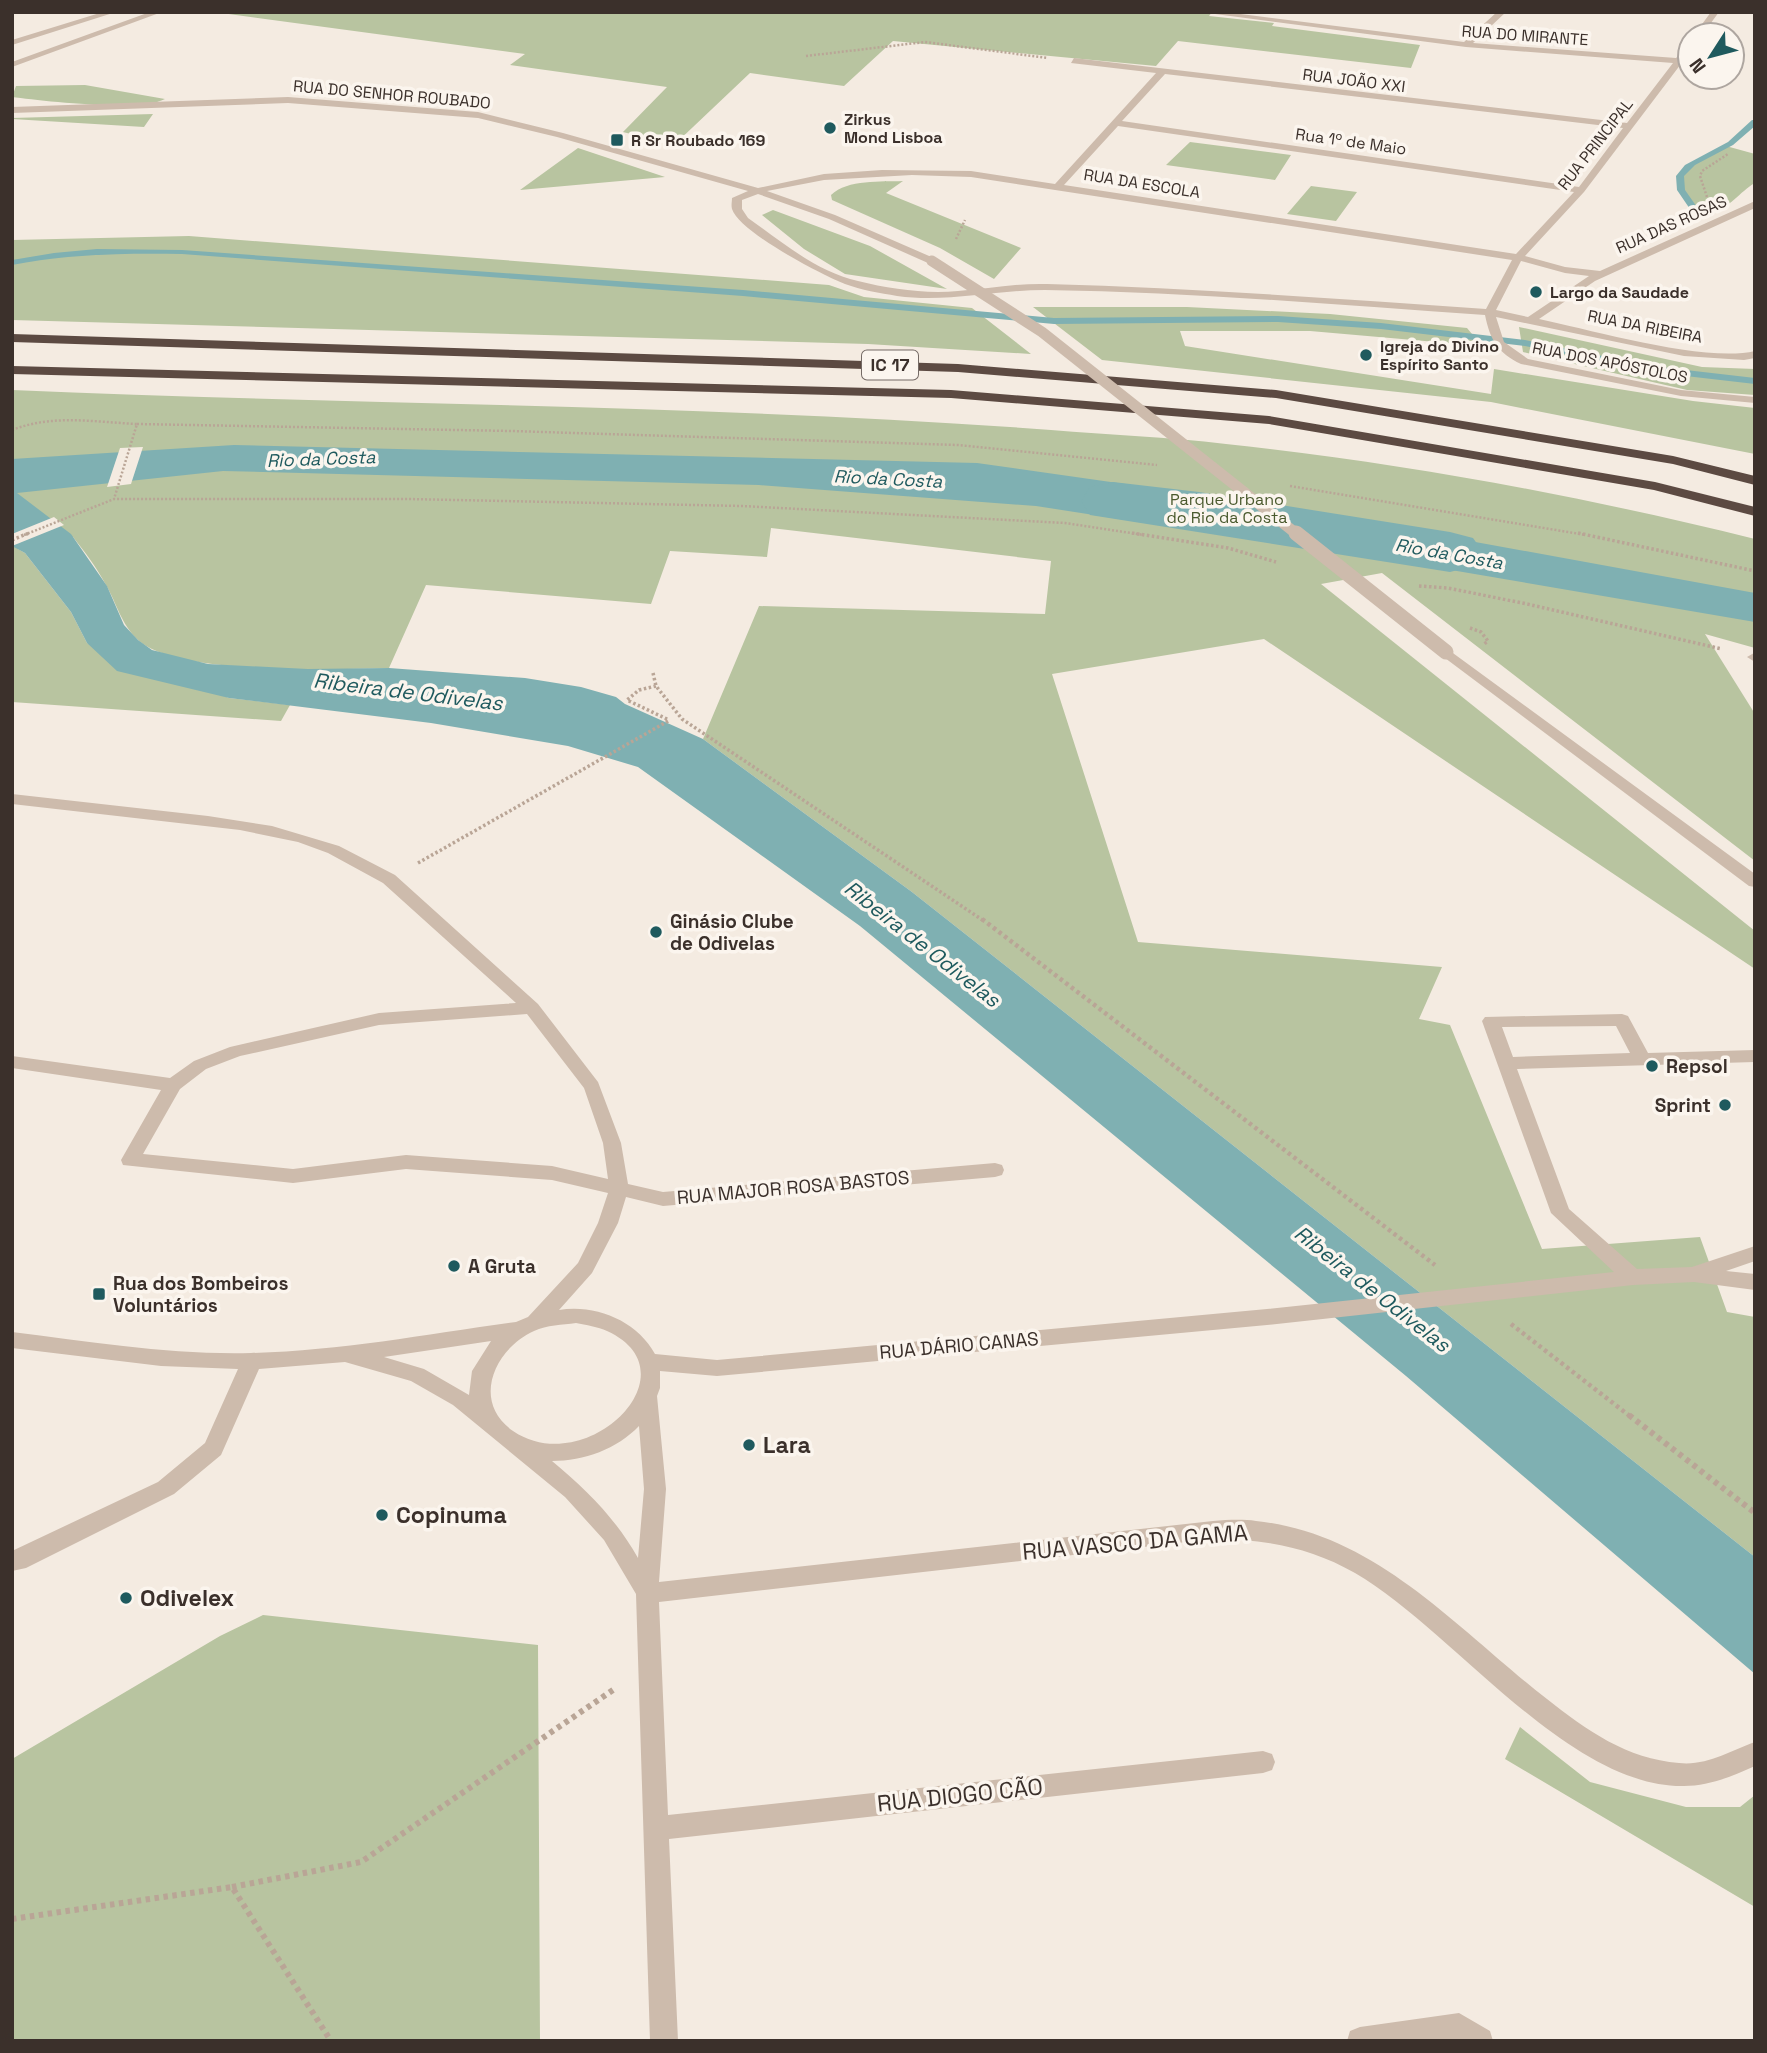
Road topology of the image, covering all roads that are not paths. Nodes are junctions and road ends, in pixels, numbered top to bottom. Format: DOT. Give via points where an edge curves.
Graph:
graph roads {
  1 [pos="112,12"];
  2 [pos="158,12"];
  3 [pos="1203,12"];
  4 [pos="1502,12"];
  5 [pos="12,43"];
  6 [pos="1466,45"];
  7 [pos="1074,61"];
  8 [pos="1676,61"];
  9 [pos="12,65"];
  10 [pos="1676,65"];
  11 [pos="1163,71"];
  12 [pos="12,103"];
  13 [pos="12,110"];
  14 [pos="56,110"];
  15 [pos="1115,123"];
  16 [pos="1630,126"];
  17 [pos="1058,186"];
  18 [pos="1581,190"];
  19 [pos="757,191"];
  20 [pos="1755,204"];
  21 [pos="1737,212"];
  22 [pos="1755,217"];
  23 [pos="1520,258"];
  24 [pos="1601,274"];
  25 [pos="1490,312"];
  26 [pos="1532,319"];
  27 [pos="12,338"];
  28 [pos="1755,354"];
  29 [pos="12,370"];
  30 [pos="1755,400"];
  31 [pos="1755,481"];
  32 [pos="1755,512"];
  33 [pos="12,799"];
  34 [pos="1755,881"];
  35 [pos="532,1008"];
  36 [pos="1755,1056"];
  37 [pos="1642,1059"];
  38 [pos="12,1062"];
  39 [pos="1506,1063"];
  40 [pos="173,1085"];
  41 [pos="995,1170"];
  42 [pos="619,1189"];
  43 [pos="1755,1253"];
  44 [pos="1694,1274"];
  45 [pos="1633,1277"];
  46 [pos="1755,1282"];
  47 [pos="528,1325"];
  48 [pos="12,1340"];
  49 [pos="342,1353"];
  50 [pos="252,1361"];
  51 [pos="650,1363"];
  52 [pos="647,1398"];
  53 [pos="500,1435"];
  54 [pos="520,1447"];
  55 [pos="12,1561"];
  56 [pos="647,1593"];
  57 [pos="1755,1753"];
  58 [pos="1263,1762"];
  59 [pos="657,1828"];
  60 [pos="664,2041"];
  61 [pos="1360,2041"];
  62 [pos="1480,2041"];
  1 -- 5 [label="street"];
  2 -- 9 [label="street"];
  3 -- 6 [label="street, RUA DO MIRANTE"];
  4 -- 6 [label="street"];
  6 -- 8 [label="street, RUA DO MIRANTE"];
  7 -- 11 [label="street, RUA JOÃO XXI"];
  10 -- 16 [label="street, RUA PRINCIPAL"];
  11 -- 15 [label="street"];
  11 -- 16 [label="street, RUA JOÃO XXI"];
  12 -- 14 [label="street, RUA DO SENHOR ROUBADO"];
  13 -- 14 [label="street, RUA DO SENHOR ROUBADO"];
  14 -- 19 [label="street, RUA DO SENHOR ROUBADO" via="288,100 448,111 548,131"];
  15 -- 17 [label="street"];
  15 -- 18 [label="street, Rua 1º de Maio"];
  16 -- 18 [label="street, RUA PRINCIPAL"];
  17 -- 19 [label="street, RUA DA ESCOLA" via="971,174 898,172 794,180"];
  17 -- 23 [label="street, RUA DA ESCOLA"];
  18 -- 23 [label="street, RUA PRINCIPAL"];
  19 -- 25 [label="street, RUA DA RIBEIRA" via="737,198 737,209 745,220 807,264 851,283 899,293 955,295 1044,287"];
  19 -- 34 [label="street, RUA DO SENHOR ROUBADO, bridge" via="832,217 932,261 1042,332 1446,652"];
  20 -- 21 [label="street, RUA DAS ROSAS"];
  21 -- 22 [label="street"];
  21 -- 24 [label="street, RUA DAS ROSAS"];
  23 -- 24 [label="street, RUA DA ESCOLA"];
  23 -- 25 [label="street, RUA PRINCIPAL"];
  24 -- 26 [label="street"];
  25 -- 26 [label="street, RUA DA RIBEIRA"];
  25 -- 30 [label="street, RUA DOS APÓSTOLOS" via="1504,352 1525,362 1658,389"];
  26 -- 28 [label="street, RUA DA RIBEIRA" via="1684,353"];
  27 -- 31 [label="highway, IC 17" via="958,368 1276,394 1673,460"];
  29 -- 32 [label="highway, IC 17" via="1007,398 1269,420 1655,486"];
  33 -- 35 [label="street" via="181,817 323,845 389,879"];
  35 -- 40 [label="street, RUA MAJOR ROSA BASTOS" via="379,1019 236,1051 200,1065"];
  35 -- 42 [label="street" via="592,1086 612,1143"];
  36 -- 37 [label="street"];
  37 -- 39 [label="street"];
  37 -- 39 [label="street" via="1622,1020 1491,1021"];
  38 -- 40 [label="street"];
  39 -- 45 [label="street" via="1561,1213"];
  40 -- 42 [label="street, RUA MAJOR ROSA BASTOS" via="130,1160 293,1176 406,1162 552,1173"];
  41 -- 42 [label="street, RUA MAJOR ROSA BASTOS" via="663,1199"];
  42 -- 47 [label="street" via="585,1268"];
  43 -- 44 [label="street"];
  44 -- 45 [label="street, RUA DÁRIO CANAS"];
  44 -- 46 [label="street"];
  45 -- 51 [label="street, RUA DÁRIO CANAS" via="1267,1317 717,1368"];
  47 -- 49 [label="street"];
  47 -- 51 [label="street" via="576,1315 600,1317 637,1339"];
  47 -- 53 [label="street" via="501,1342 479,1380 485,1420"];
  48 -- 50 [label="street" via="173,1360"];
  49 -- 50 [label="street"];
  49 -- 53 [label="street" via="417,1375 460,1399"];
  50 -- 55 [label="street" via="213,1449 204,1457 166,1488"];
  51 -- 52 [label="street"];
  52 -- 54 [label="street" via="620,1433 597,1444 571,1451"];
  52 -- 56 [label="street" via="655,1489"];
  53 -- 54 [label="street"];
  54 -- 56 [label="street" via="573,1491 612,1534"];
  56 -- 57 [label="street, RUA VASCO DA GAMA" via="1213,1530 1255,1530 1311,1543 1365,1567 1413,1599 1543,1711 1585,1742 1634,1767 1677,1776 1719,1771"];
  56 -- 59 [label="street"];
  58 -- 59 [label="street, RUA DIOGO CÃO"];
  59 -- 60 [label="street"];
  61 -- 62 [label="street" via="1459,2026"];
}
